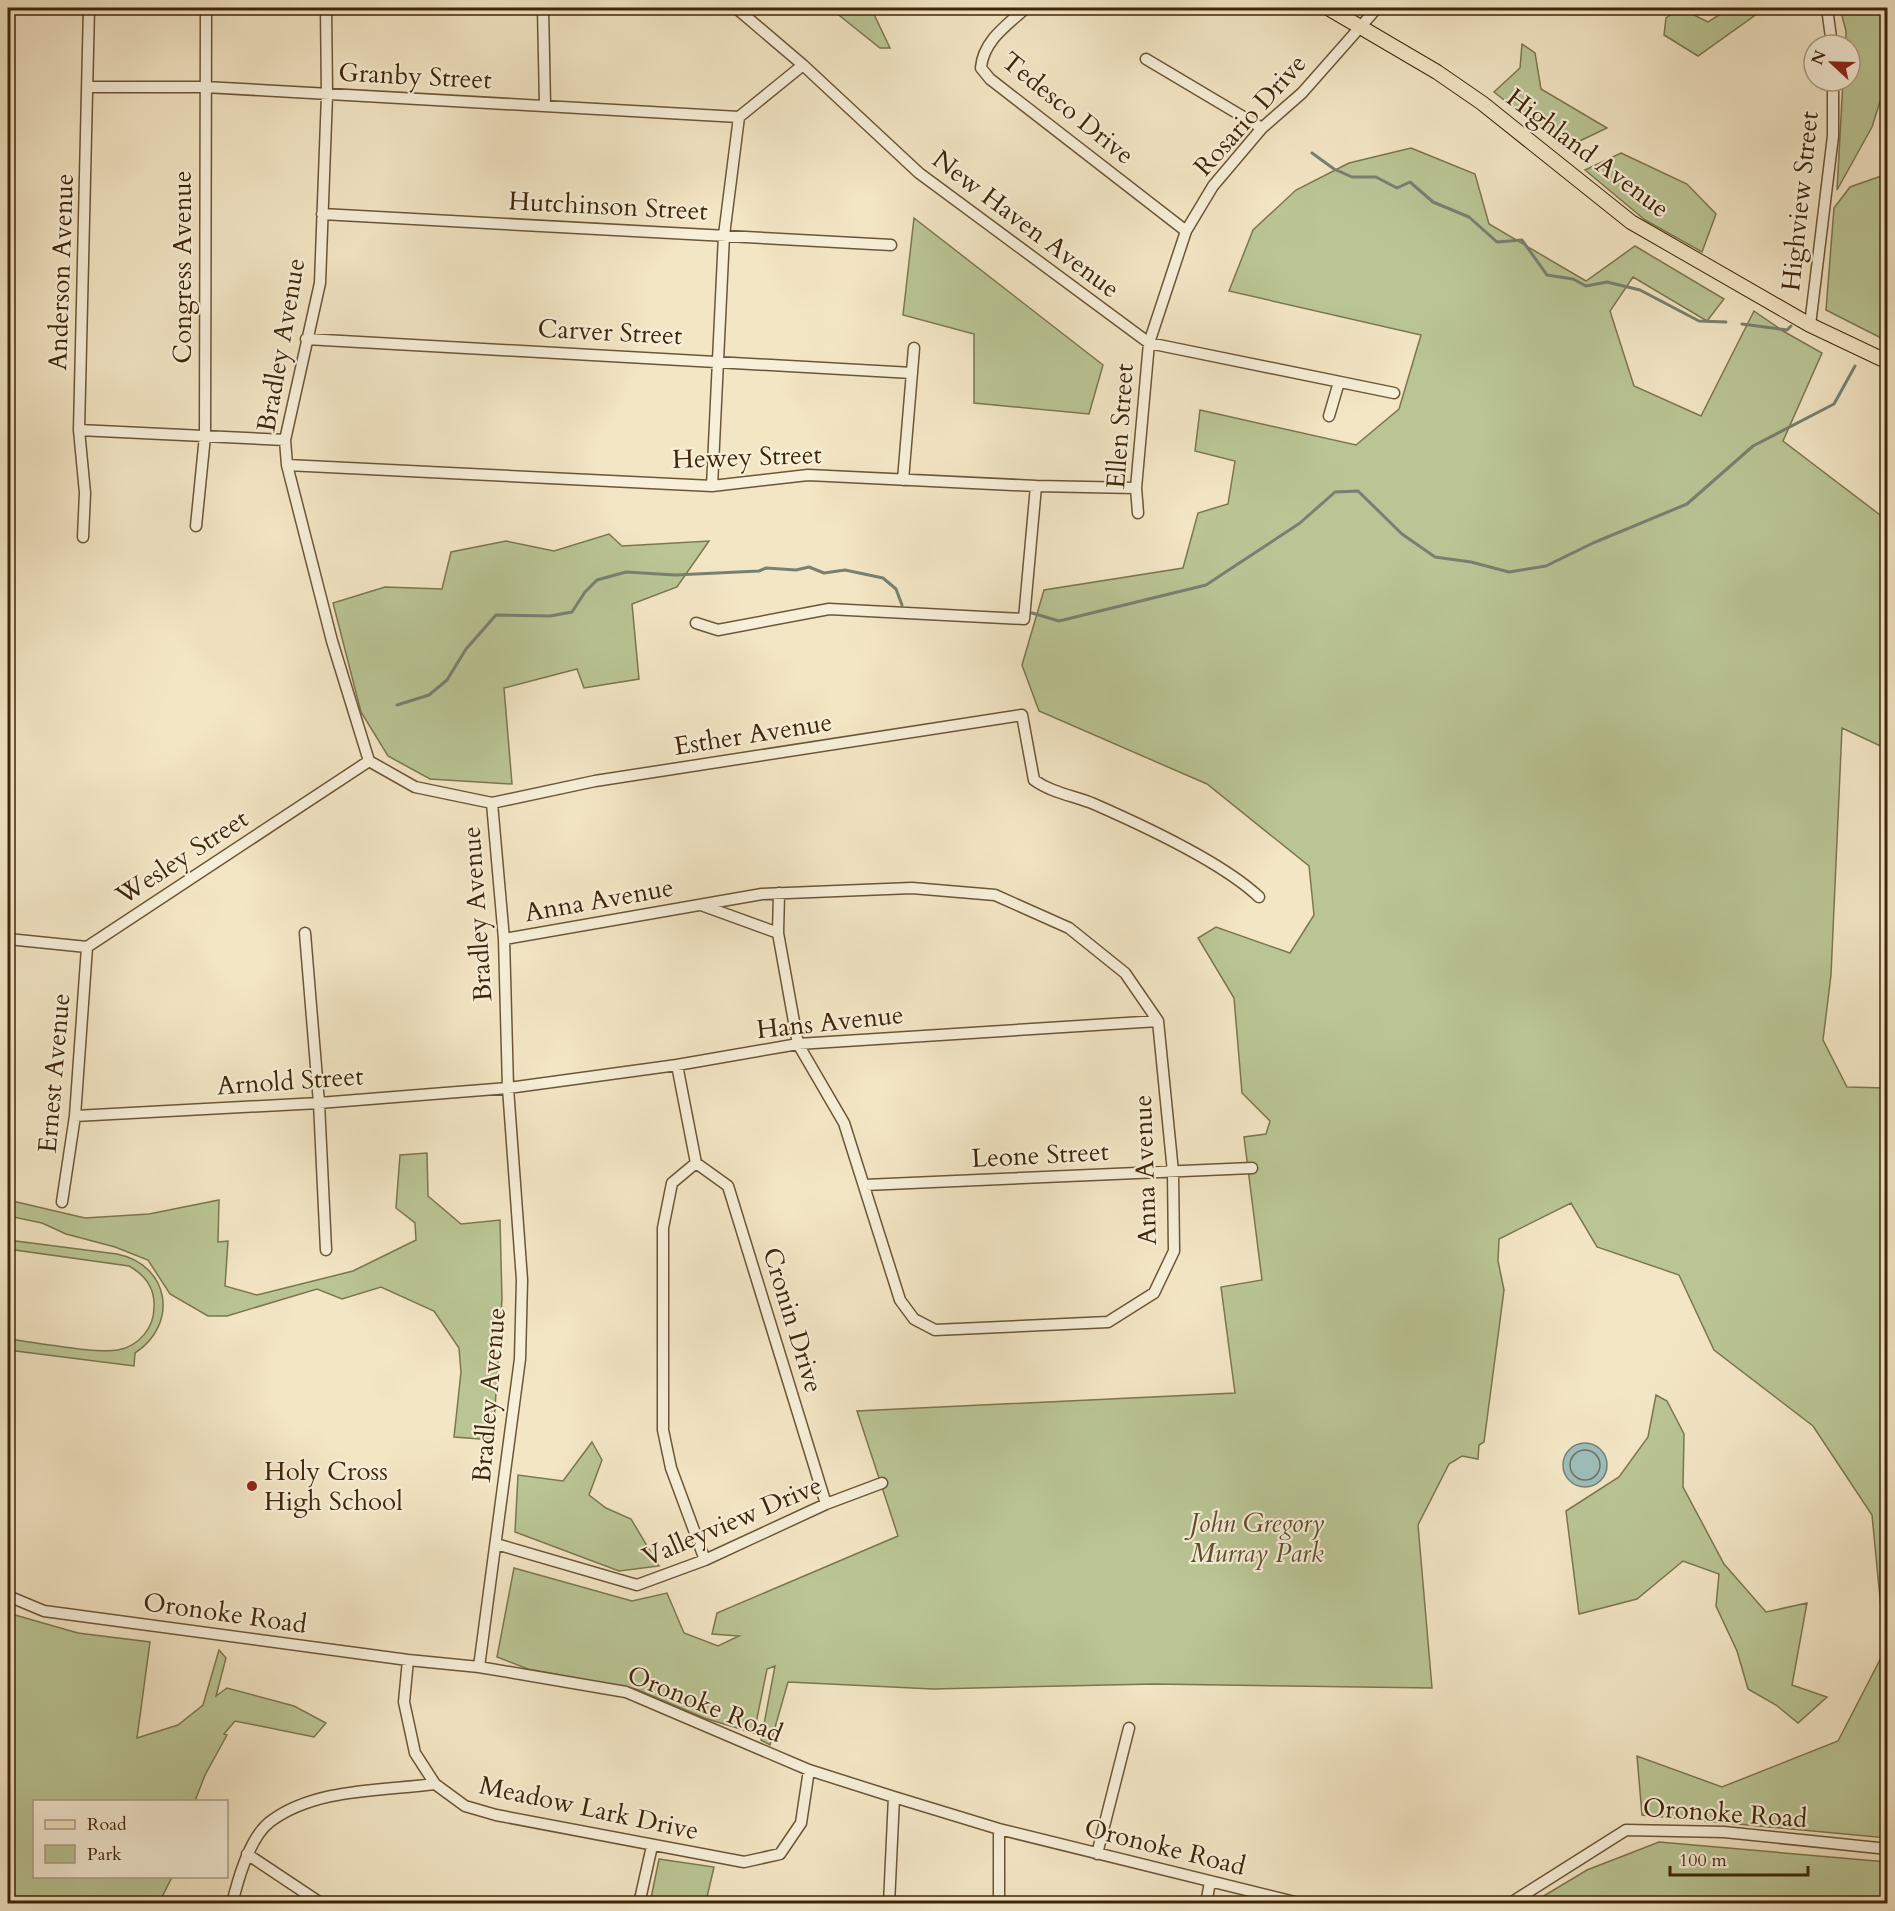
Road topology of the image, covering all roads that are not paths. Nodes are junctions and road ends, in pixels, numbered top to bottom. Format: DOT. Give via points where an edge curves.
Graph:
graph roads {
  1 [pos="89,8"];
  2 [pos="206,8"];
  3 [pos="326,8"];
  4 [pos="543,8"];
  5 [pos="736,8"];
  6 [pos="1026,8"];
  7 [pos="1328,8"];
  8 [pos="1377,8"];
  9 [pos="1827,8"];
  10 [pos="1360,27"];
  11 [pos="1830,33"];
  12 [pos="1146,59"];
  13 [pos="803,65"];
  14 [pos="88,87"];
  15 [pos="205,87"];
  16 [pos="1833,93"];
  17 [pos="327,94"];
  18 [pos="545,105"];
  19 [pos="739,117"];
  20 [pos="1262,128"];
  21 [pos="322,214"];
  22 [pos="1186,231"];
  23 [pos="724,235"];
  24 [pos="891,245"];
  25 [pos="1810,325"];
  26 [pos="306,339"];
  27 [pos="1149,343"];
  28 [pos="914,348"];
  29 [pos="718,361"];
  30 [pos="1887,362"];
  31 [pos="912,373"];
  32 [pos="1339,382"];
  33 [pos="1394,393"];
  34 [pos="1329,416"];
  35 [pos="79,430"];
  36 [pos="205,436"];
  37 [pos="285,440"];
  38 [pos="287,465"];
  39 [pos="903,480"];
  40 [pos="712,486"];
  41 [pos="1036,486"];
  42 [pos="1136,488"];
  43 [pos="1138,513"];
  44 [pos="196,526"];
  45 [pos="83,537"];
  46 [pos="696,623"];
  47 [pos="369,761"];
  48 [pos="492,803"];
  49 [pos="779,893"];
  50 [pos="1259,897"];
  51 [pos="701,905"];
  52 [pos="305,933"];
  53 [pos="778,933"];
  54 [pos="8,939"];
  55 [pos="504,939"];
  56 [pos="87,947"];
  57 [pos="1158,1021"];
  58 [pos="798,1044"];
  59 [pos="677,1065"];
  60 [pos="508,1088"];
  61 [pos="319,1103"];
  62 [pos="75,1116"];
  63 [pos="696,1163"];
  64 [pos="1252,1168"];
  65 [pos="1173,1172"];
  66 [pos="866,1185"];
  67 [pos="62,1202"];
  68 [pos="327,1250"];
  69 [pos="882,1483"];
  70 [pos="826,1504"];
  71 [pos="496,1544"];
  72 [pos="705,1560"];
  73 [pos="8,1596"];
  74 [pos="408,1660"];
  75 [pos="479,1667"];
  76 [pos="1129,1728"];
  77 [pos="809,1770"];
  78 [pos="435,1784"];
  79 [pos="894,1797"];
  80 [pos="999,1829"];
  81 [pos="652,1846"];
  82 [pos="1887,1849"];
  83 [pos="248,1854"];
  84 [pos="1097,1854"];
  85 [pos="1210,1882"];
  86 [pos="232,1904"];
  87 [pos="322,1904"];
  88 [pos="639,1904"];
  89 [pos="889,1904"];
  90 [pos="999,1904"];
  91 [pos="1206,1904"];
  92 [pos="1303,1904"];
  93 [pos="1509,1904"];
  1 -- 14 [label="street, Anderson Avenue"];
  2 -- 15 [label="street, Congress Avenue"];
  3 -- 17 [label="street, Bradley Avenue"];
  4 -- 18 [label="street"];
  5 -- 13 [label="street, New Haven Avenue"];
  6 -- 22 [label="street, Tedesco Drive" via="988,44 981,68 990,79"];
  7 -- 10 [label="main road, Highland Avenue"];
  8 -- 10 [label="street, Rosario Drive"];
  9 -- 11 [label="street"];
  10 -- 20 [label="street, Rosario Drive" via="1302,93"];
  10 -- 25 [label="main road, Highland Avenue" via="1490,108 1631,222"];
  12 -- 20 [label="street"];
  13 -- 19 [label="street"];
  13 -- 27 [label="street, New Haven Avenue" via="919,173"];
  14 -- 15 [label="street, Granby Street"];
  14 -- 35 [label="street, Anderson Avenue"];
  15 -- 17 [label="street, Granby Street"];
  15 -- 36 [label="street, Congress Avenue"];
  16 -- 25 [label="street, Highview Street" via="1833,136"];
  17 -- 18 [label="street, Granby Street"];
  17 -- 21 [label="street, Bradley Avenue"];
  18 -- 19 [label="street, Granby Street"];
  19 -- 23 [label="street"];
  20 -- 22 [label="street, Rosario Drive" via="1213,186"];
  21 -- 23 [label="street, Hutchinson Street"];
  21 -- 26 [label="street, Bradley Avenue" via="320,283"];
  22 -- 27 [label="street, Rosario Drive"];
  23 -- 24 [label="street, Hutchinson Street"];
  23 -- 29 [label="street"];
  25 -- 30 [label="main road, Highland Avenue"];
  26 -- 29 [label="street, Carver Street"];
  26 -- 37 [label="street, Bradley Avenue"];
  27 -- 32 [label="street, New Haven Avenue"];
  27 -- 42 [label="street, Ellen Street"];
  28 -- 31 [label="street"];
  29 -- 31 [label="street, Carver Street"];
  29 -- 40 [label="street"];
  31 -- 39 [label="street"];
  32 -- 33 [label="street, New Haven Avenue"];
  32 -- 34 [label="street"];
  35 -- 36 [label="street"];
  35 -- 45 [label="street, Anderson Avenue" via="85,493"];
  36 -- 37 [label="street"];
  36 -- 44 [label="street, Congress Avenue"];
  37 -- 38 [label="street, Bradley Avenue"];
  38 -- 40 [label="street, Hewey Street"];
  38 -- 47 [label="street, Bradley Avenue" via="332,641"];
  39 -- 40 [label="street, Hewey Street" via="808,475"];
  39 -- 41 [label="street, Hewey Street"];
  41 -- 42 [label="street, Hewey Street"];
  41 -- 46 [label="street" via="1024,619 829,609 718,630"];
  42 -- 43 [label="street, Ellen Street"];
  47 -- 48 [label="street, Bradley Avenue" via="415,787"];
  47 -- 56 [label="street, Wesley Street"];
  48 -- 50 [label="street, Esther Avenue" via="595,781 1022,715 1032,777 1047,788 1116,814 1230,873"];
  48 -- 55 [label="street, Bradley Avenue"];
  49 -- 51 [label="street, Anna Avenue"];
  49 -- 53 [label="street, Anna Avenue"];
  49 -- 57 [label="street, Anna Avenue" via="912,888 995,895 1069,928 1125,973"];
  51 -- 53 [label="street, Anna Avenue"];
  51 -- 55 [label="street, Anna Avenue"];
  52 -- 61 [label="street"];
  53 -- 58 [label="street, Anna Avenue"];
  54 -- 56 [label="street"];
  55 -- 60 [label="street, Bradley Avenue"];
  56 -- 62 [label="street, Ernest Avenue"];
  57 -- 58 [label="street, Hans Avenue"];
  57 -- 65 [label="street, Anna Avenue"];
  58 -- 59 [label="street, Hans Avenue"];
  58 -- 66 [label="street, Anna Avenue" via="844,1124"];
  59 -- 60 [label="street, Hans Avenue"];
  59 -- 63 [label="street"];
  60 -- 61 [label="street, Arnold Street"];
  60 -- 71 [label="street, Bradley Avenue" via="522,1291 520,1359"];
  61 -- 62 [label="street, Arnold Street"];
  61 -- 68 [label="street"];
  62 -- 67 [label="street, Ernest Avenue"];
  63 -- 70 [label="street, Cronin Drive" via="728,1186"];
  63 -- 72 [label="street" via="672,1183 663,1228 663,1430 671,1468"];
  64 -- 65 [label="street, Leone Street"];
  65 -- 66 [label="street, Leone Street"];
  65 -- 66 [label="street, Anna Avenue" via="1174,1251 1154,1293 1108,1322 935,1330 914,1319 900,1300"];
  69 -- 70 [label="street, Valleyview Drive"];
  70 -- 72 [label="street, Valleyview Drive"];
  71 -- 72 [label="street, Valleyview Drive" via="637,1585"];
  71 -- 75 [label="street, Bradley Avenue"];
  73 -- 74 [label="street, Oronoke Road" via="44,1611"];
  74 -- 75 [label="street, Oronoke Road"];
  74 -- 78 [label="street, Meadow Lark Drive" via="404,1702 415,1753"];
  75 -- 77 [label="street, Oronoke Road" via="626,1692"];
  76 -- 84 [label="street"];
  77 -- 79 [label="street, Oronoke Road"];
  77 -- 81 [label="street, Meadow Lark Drive" via="801,1823 780,1854 744,1862"];
  78 -- 81 [label="street, Meadow Lark Drive" via="465,1806"];
  78 -- 83 [label="street" via="312,1799 269,1822"];
  79 -- 80 [label="street, Oronoke Road"];
  79 -- 89 [label="street"];
  80 -- 84 [label="street, Oronoke Road"];
  80 -- 90 [label="street"];
  81 -- 88 [label="street"];
  82 -- 93 [label="street, Oronoke Road" via="1724,1832 1626,1830"];
  83 -- 86 [label="street"];
  83 -- 87 [label="street"];
  84 -- 85 [label="street, Oronoke Road"];
  85 -- 91 [label="street"];
  85 -- 92 [label="street, Oronoke Road"];
}
